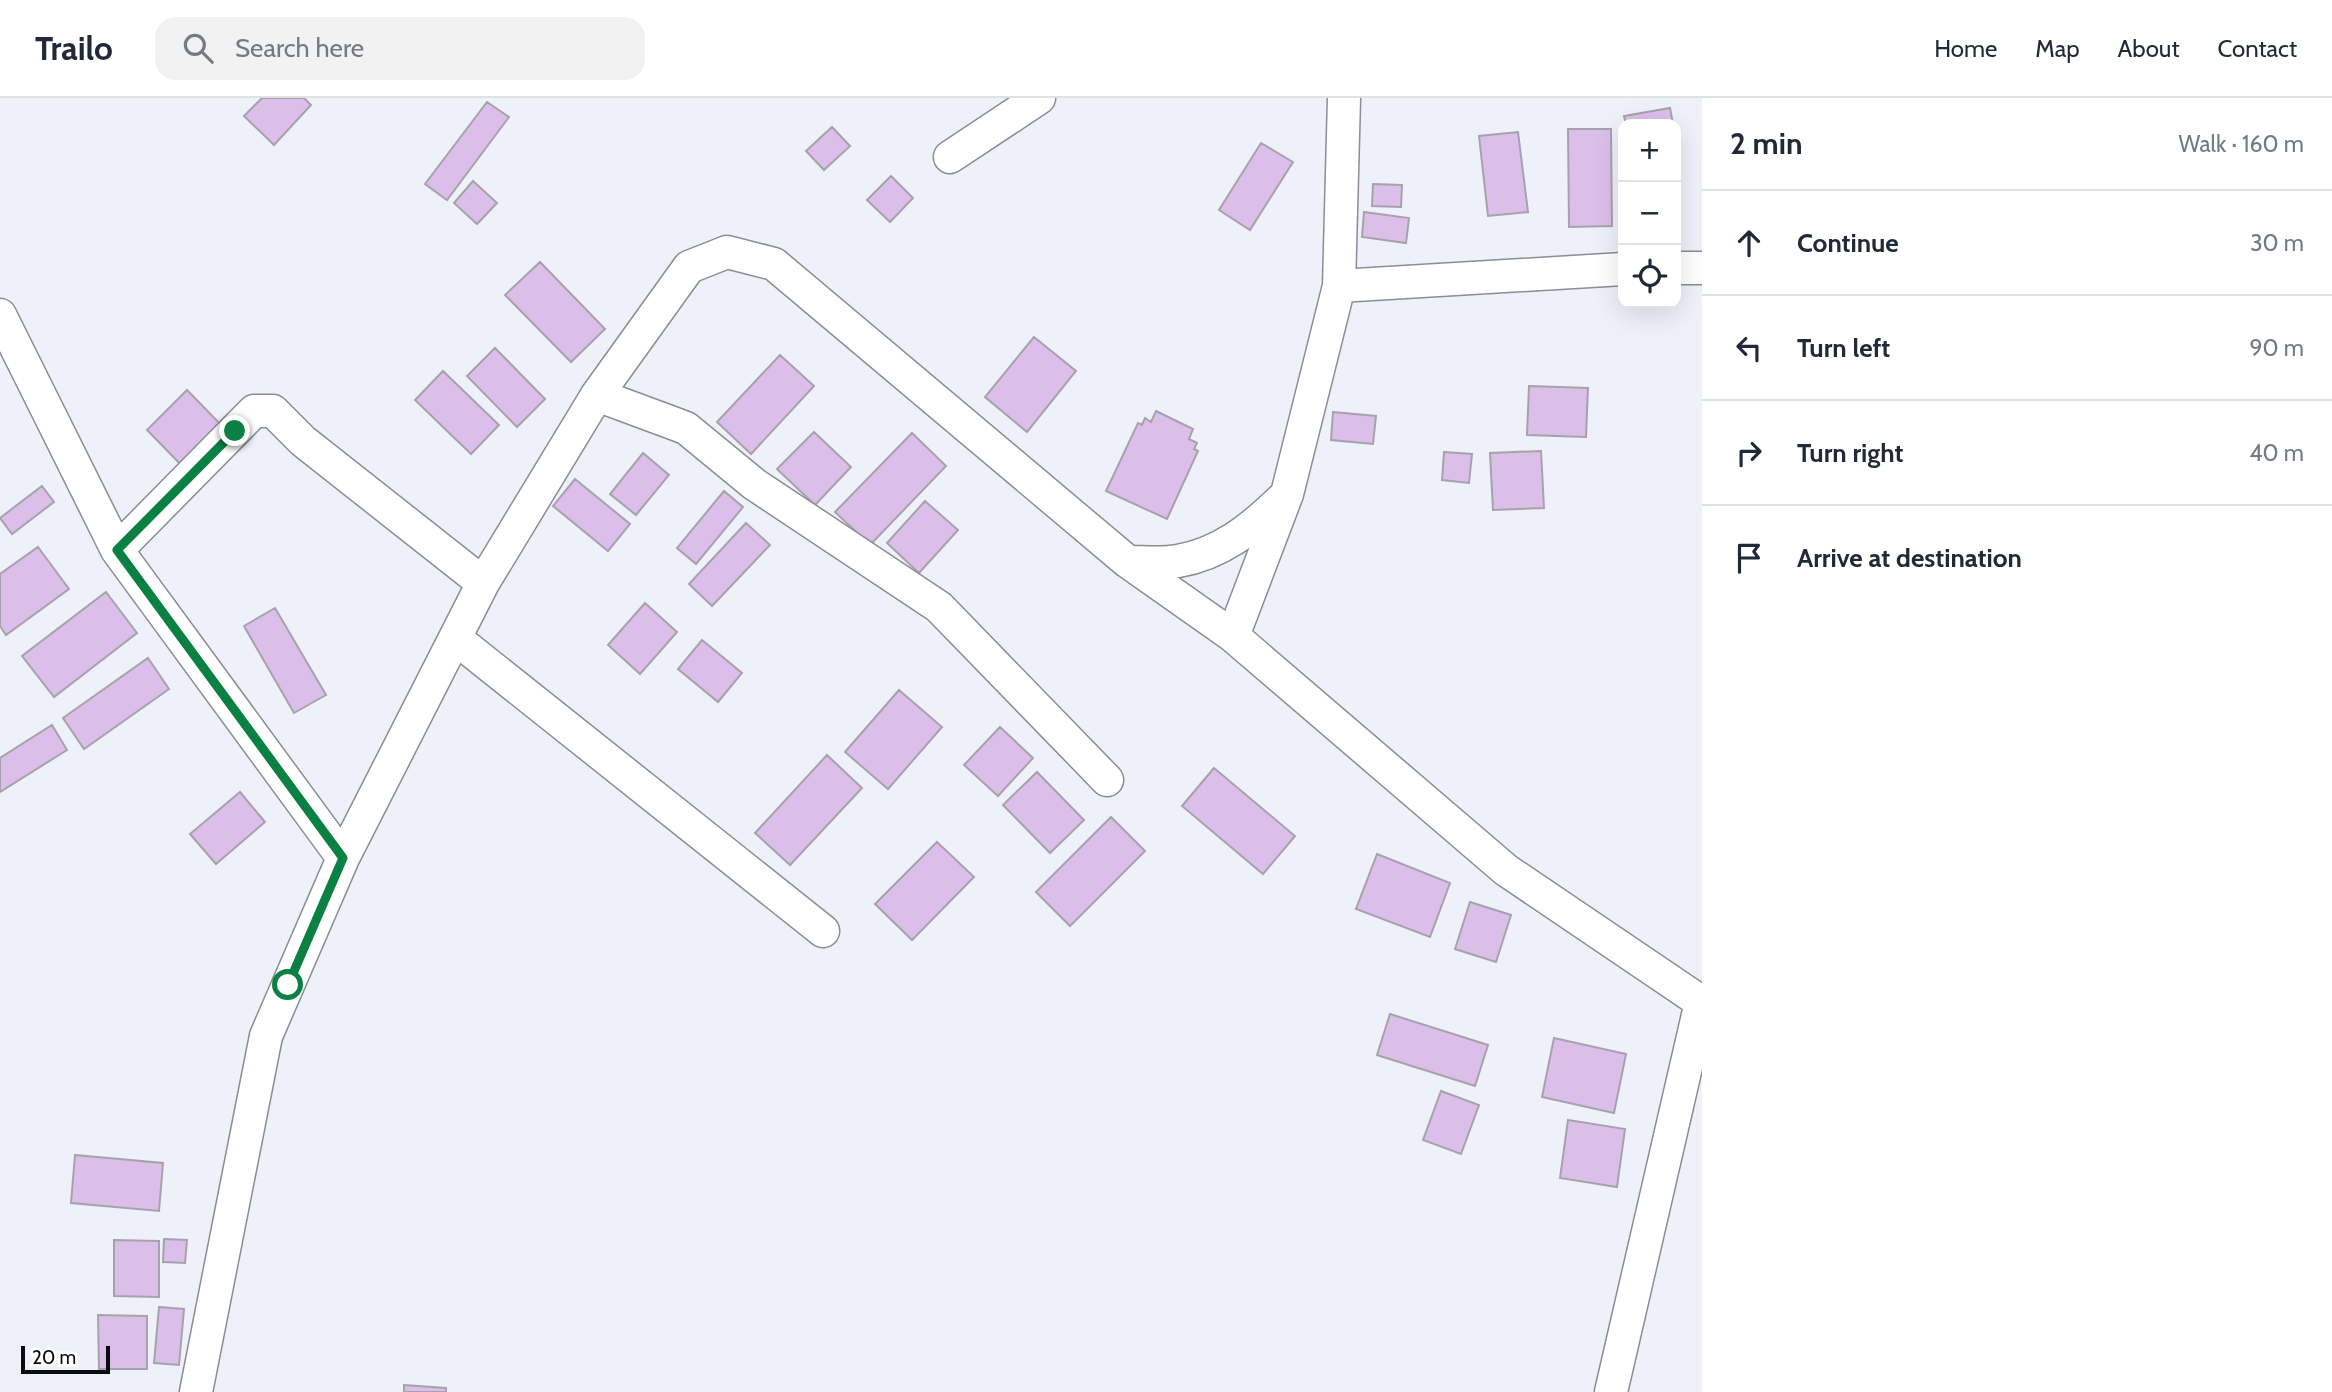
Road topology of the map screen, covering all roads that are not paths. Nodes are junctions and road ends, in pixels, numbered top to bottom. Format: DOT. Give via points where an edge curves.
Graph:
graph roads {
  1 [pos="1039,98"];
  2 [pos="1344,98"];
  3 [pos="950,157"];
  4 [pos="1681,268"];
  5 [pos="1702,268"];
  6 [pos="1618,269"];
  7 [pos="1339,286"];
  8 [pos="0,315"];
  9 [pos="597,395"];
  10 [pos="1287,494"];
  11 [pos="117,550"];
  12 [pos="1128,562"];
  13 [pos="483,583"];
  14 [pos="1233,636"];
  15 [pos="456,638"];
  16 [pos="1107,779"];
  17 [pos="343,858"];
  18 [pos="823,931"];
  19 [pos="1702,997"];
  20 [pos="1702,1002"];
  21 [pos="196,1392"];
  22 [pos="1611,1392"];
  1 -- 3 [label="street"];
  2 -- 7 [label="street"];
  4 -- 5 [label="street"];
  6 -- 7 [label="street"];
  7 -- 10 [label="street"];
  8 -- 11 [label="street"];
  9 -- 12 [label="street" via="690,267 726,252 774,264"];
  9 -- 13 [label="street"];
  9 -- 16 [label="street" via="686,428 754,484 939,607"];
  10 -- 12 [label="street" via="1223,547 1178,561"];
  10 -- 14 [label="street"];
  11 -- 13 [label="street" via="254,411 272,411 303,441"];
  11 -- 17 [label="street"];
  12 -- 14 [label="street"];
  13 -- 15 [label="street"];
  14 -- 20 [label="street" via="1506,870"];
  15 -- 17 [label="street"];
  15 -- 18 [label="street"];
  17 -- 21 [label="street" via="266,1036"];
  19 -- 20 [label="street"];
  20 -- 22 [label="street"];
}
